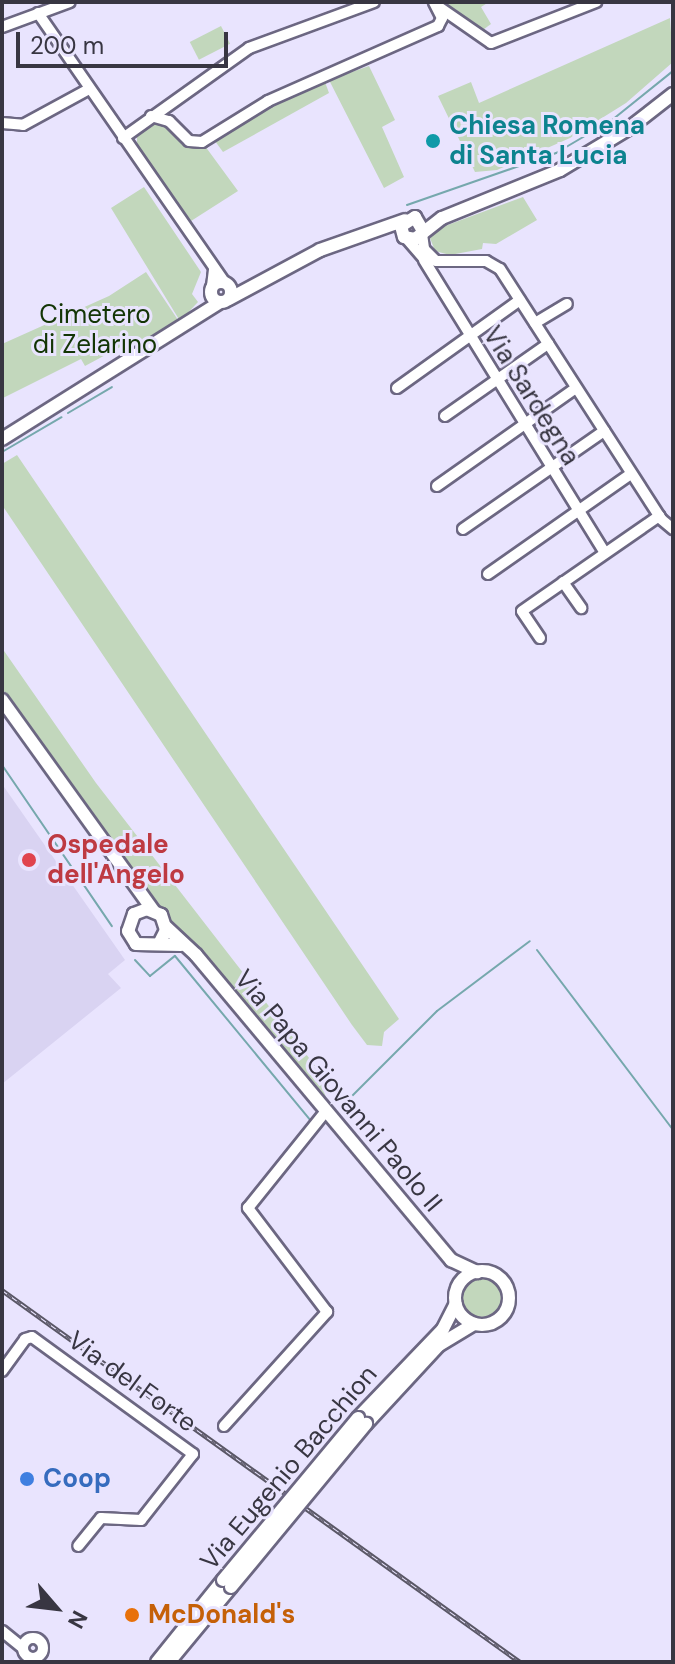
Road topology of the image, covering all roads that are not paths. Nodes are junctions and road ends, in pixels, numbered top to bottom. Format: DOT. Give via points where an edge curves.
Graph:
graph roads {
  1 [pos="29,2"];
  2 [pos="70,2"];
  3 [pos="374,2"];
  4 [pos="596,2"];
  5 [pos="436,4"];
  6 [pos="36,14"];
  7 [pos="460,24"];
  8 [pos="2,27"];
  9 [pos="407,42"];
  10 [pos="89,89"];
  11 [pos="673,94"];
  12 [pos="181,97"];
  13 [pos="151,116"];
  14 [pos="169,121"];
  15 [pos="2,123"];
  16 [pos="123,138"];
  17 [pos="417,226"];
  18 [pos="359,234"];
  19 [pos="406,238"];
  20 [pos="424,260"];
  21 [pos="460,263"];
  22 [pos="253,285"];
  23 [pos="219,286"];
  24 [pos="520,300"];
  25 [pos="224,301"];
  26 [pos="567,304"];
  27 [pos="535,323"];
  28 [pos="175,331"];
  29 [pos="469,338"];
  30 [pos="548,344"];
  31 [pos="495,381"];
  32 [pos="397,388"];
  33 [pos="576,388"];
  34 [pos="445,416"];
  35 [pos="522,426"];
  36 [pos="604,431"];
  37 [pos="2,439"];
  38 [pos="550,469"];
  39 [pos="631,474"];
  40 [pos="437,486"];
  41 [pos="577,512"];
  42 [pos="659,516"];
  43 [pos="463,529"];
  44 [pos="673,529"];
  45 [pos="605,553"];
  46 [pos="488,574"];
  47 [pos="563,582"];
  48 [pos="581,608"];
  49 [pos="540,638"];
  50 [pos="2,700"];
  51 [pos="139,891"];
  52 [pos="153,910"];
  53 [pos="134,914"];
  54 [pos="166,927"];
  55 [pos="159,944"];
  56 [pos="191,950"];
  57 [pos="326,1111"];
  58 [pos="451,1260"];
  59 [pos="477,1272"];
  60 [pos="457,1288"];
  61 [pos="456,1304"];
  62 [pos="474,1324"];
  63 [pos="2,1371"];
  64 [pos="362,1421"];
  65 [pos="224,1426"];
  66 [pos="78,1546"];
  67 [pos="227,1584"];
  68 [pos="2,1631"];
  69 [pos="26,1644"];
  70 [pos="31,1660"];
  71 [pos="157,1662"];
  72 [pos="169,1662"];
  1 -- 6 [label="street"];
  2 -- 6 [label="street"];
  3 -- 12 [label="street" via="255,45"];
  4 -- 7 [label="street" via="491,43"];
  5 -- 7 [label="street"];
  5 -- 9 [label="street" via="442,23"];
  6 -- 8 [label="street"];
  6 -- 10 [label="street"];
  7 -- 9 [label="street"];
  9 -- 14 [label="street" via="268,101 202,142 189,141"];
  10 -- 15 [label="street" via="23,125"];
  10 -- 16 [label="street"];
  11 -- 17 [label="main road" via="590,154"];
  12 -- 13 [label="street"];
  12 -- 14 [label="street" via="168,109"];
  13 -- 14 [label="street"];
  13 -- 16 [label="street"];
  16 -- 23 [label="street" via="214,269"];
  17 -- 18 [label="main road"];
  17 -- 19 [label="main road"];
  17 -- 19 [label="main road"];
  17 -- 21 [label="street" via="430,257"];
  18 -- 19 [label="main road"];
  18 -- 22 [label="main road"];
  19 -- 20 [label="street, Via Sardegna"];
  20 -- 21 [label="street" via="440,268"];
  20 -- 29 [label="street, Via Sardegna"];
  21 -- 24 [label="street" via="480,260 496,265"];
  22 -- 23 [label="main road"];
  22 -- 25 [label="main road"];
  23 -- 25 [label="main road"];
  23 -- 25 [label="main road"];
  23 -- 28 [label="main road"];
  24 -- 27 [label="street"];
  24 -- 29 [label="street"];
  25 -- 28 [label="main road"];
  26 -- 27 [label="street"];
  27 -- 30 [label="street"];
  28 -- 37 [label="main road"];
  29 -- 31 [label="street, Via Sardegna"];
  29 -- 32 [label="street"];
  30 -- 31 [label="street"];
  30 -- 33 [label="street"];
  31 -- 34 [label="street"];
  31 -- 35 [label="street, Via Sardegna"];
  33 -- 35 [label="street"];
  33 -- 36 [label="street"];
  35 -- 38 [label="street, Via Sardegna"];
  35 -- 40 [label="street"];
  36 -- 38 [label="street"];
  36 -- 39 [label="street"];
  38 -- 41 [label="street, Via Sardegna"];
  38 -- 43 [label="street"];
  39 -- 41 [label="street"];
  39 -- 42 [label="street"];
  41 -- 45 [label="street, Via Sardegna"];
  41 -- 46 [label="street"];
  42 -- 44 [label="street"];
  42 -- 45 [label="street"];
  45 -- 47 [label="street"];
  47 -- 48 [label="street"];
  47 -- 49 [label="street" via="522,611"];
  50 -- 51 [label="main road"];
  51 -- 52 [label="main road"];
  51 -- 53 [label="main road"];
  52 -- 53 [label="main road"];
  52 -- 54 [label="main road"];
  53 -- 55 [label="main road" via="128,928 132,941 146,948"];
  54 -- 55 [label="main road"];
  54 -- 56 [label="main road, Via Papa Giovanni Paolo II"];
  55 -- 56 [label="main road" via="171,942"];
  56 -- 57 [label="main road, Via Papa Giovanni Paolo II"];
  57 -- 58 [label="main road, Via Papa Giovanni Paolo II"];
  57 -- 65 [label="street, Via del Forte" via="248,1208 327,1312"];
  58 -- 59 [label="main road, Via Papa Giovanni Paolo II"];
  58 -- 60 [label="main road, Via Papa Giovanni Paolo II"];
  59 -- 60 [label="main road"];
  59 -- 62 [label="main road" via="498,1275 509,1298 499,1319"];
  60 -- 61 [label="main road"];
  61 -- 62 [label="main road"];
  61 -- 64 [label="main road, Via Eugenio Bacchion" via="443,1329"];
  62 -- 64 [label="main road, Via Eugenio Bacchion" via="439,1345"];
  63 -- 66 [label="street, Via del Forte" via="27,1337 193,1454 141,1520 101,1518"];
  64 -- 67 [label="main road, Via Eugenio Bacchion, bridge"];
  67 -- 71 [label="main road, Via Eugenio Bacchion"];
  67 -- 72 [label="main road, Via Eugenio Bacchion"];
  68 -- 69 [label="street"];
  69 -- 70 [label="street"];
  69 -- 70 [label="street" via="38,1639 44,1648"];
}
